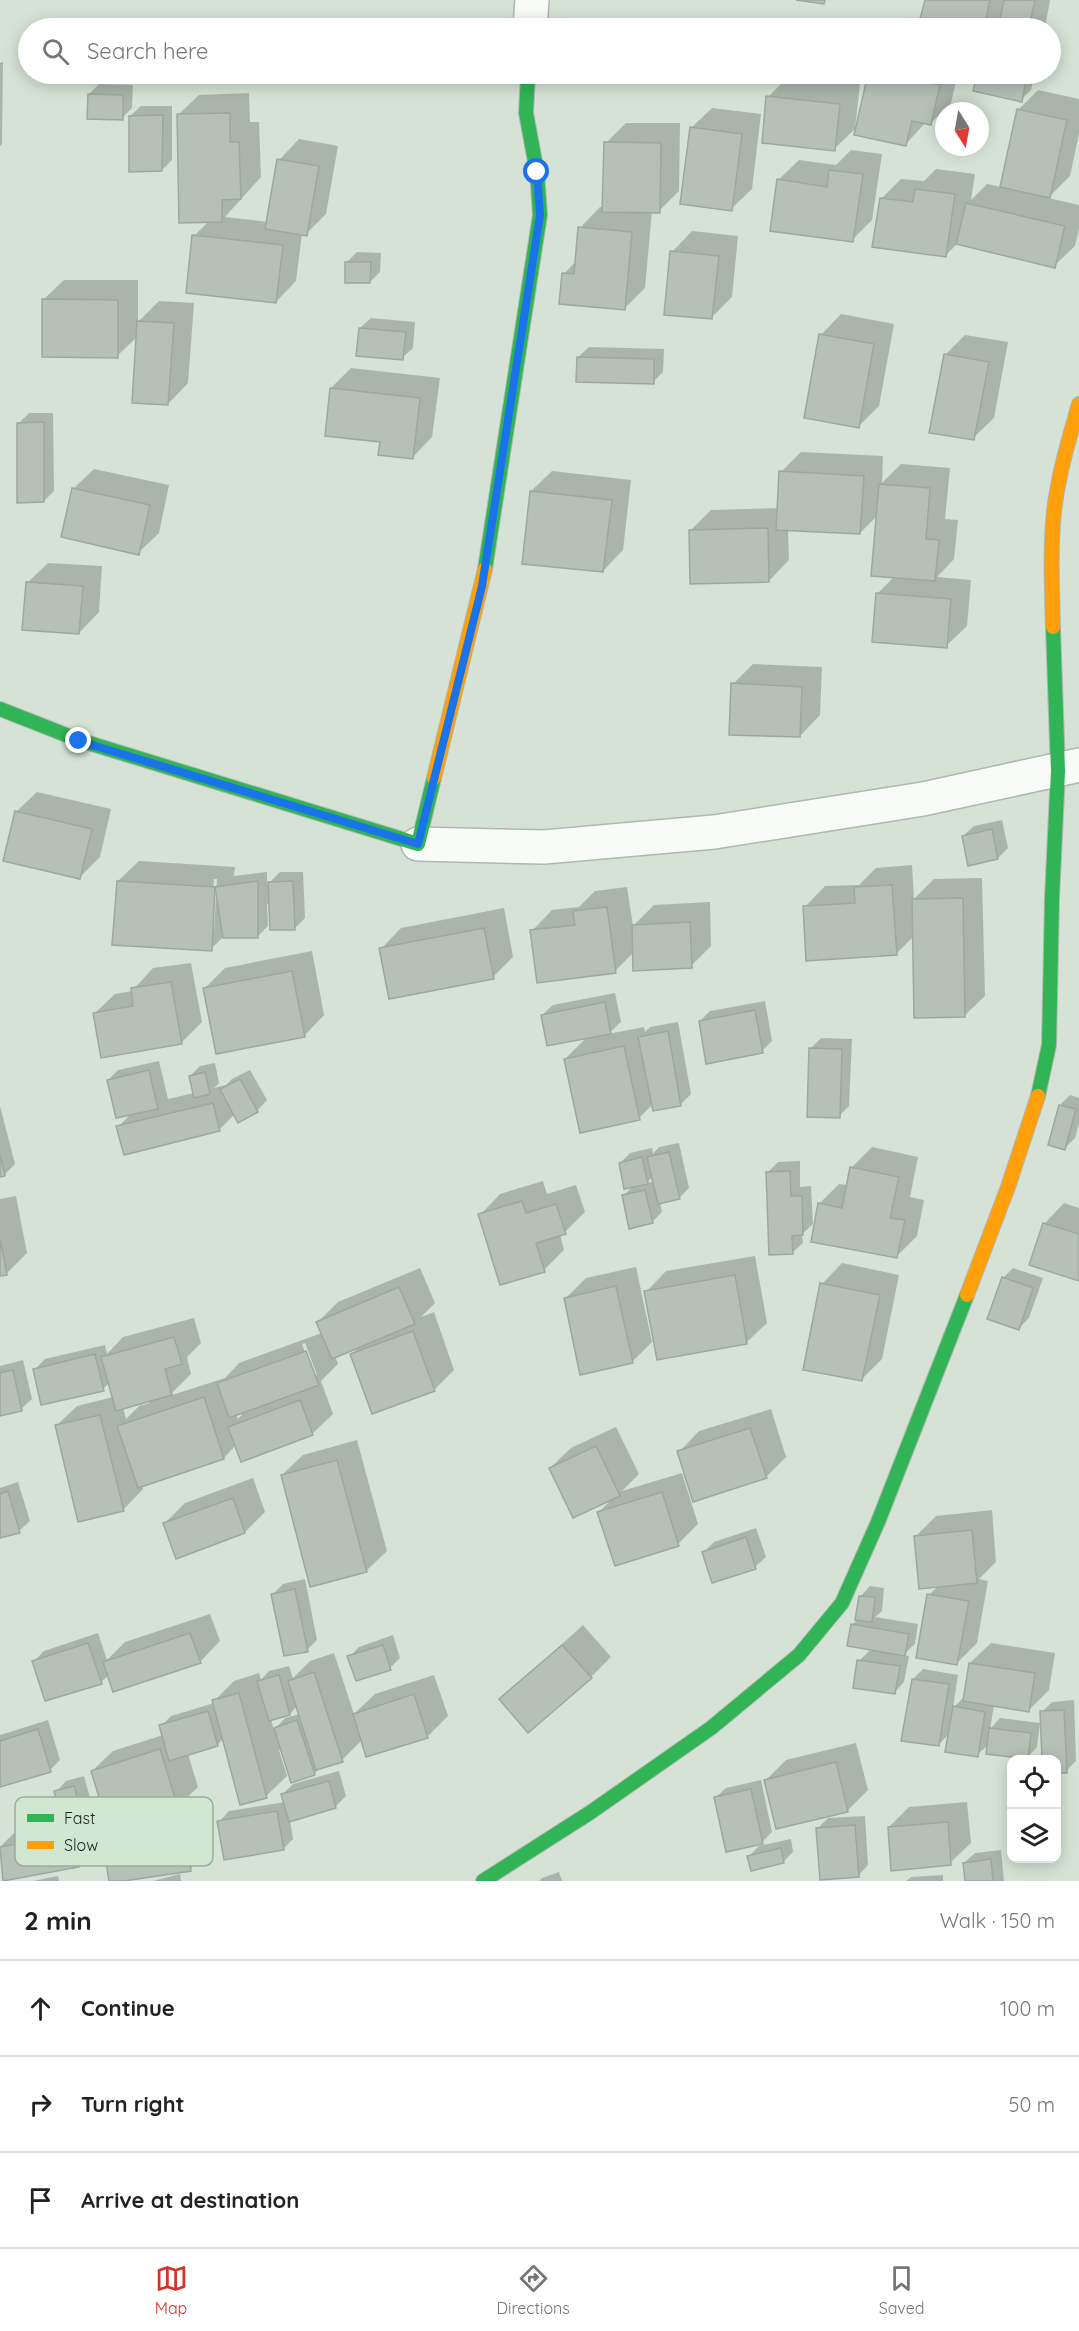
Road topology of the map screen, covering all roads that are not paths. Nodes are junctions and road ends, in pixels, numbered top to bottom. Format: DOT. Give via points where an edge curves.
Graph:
graph roads {
  1 [pos="532,0"];
  2 [pos="531,18"];
  3 [pos="527,84"];
  4 [pos="1079,404"];
  5 [pos="0,709"];
  6 [pos="1068,768"];
  7 [pos="418,844"];
  8 [pos="483,1881"];
  1 -- 2 [label="street"];
  3 -- 7 [label="street" via="526,113 540,215 482,586"];
  4 -- 6 [label="street" via="1054,510 1051,557"];
  5 -- 7 [label="street" via="79,741"];
  6 -- 7 [label="street" via="923,799 714,832 544,847"];
  6 -- 8 [label="street" via="1052,898 1049,1045 1037,1101 923,1411 842,1603 800,1655 711,1728"];
}
